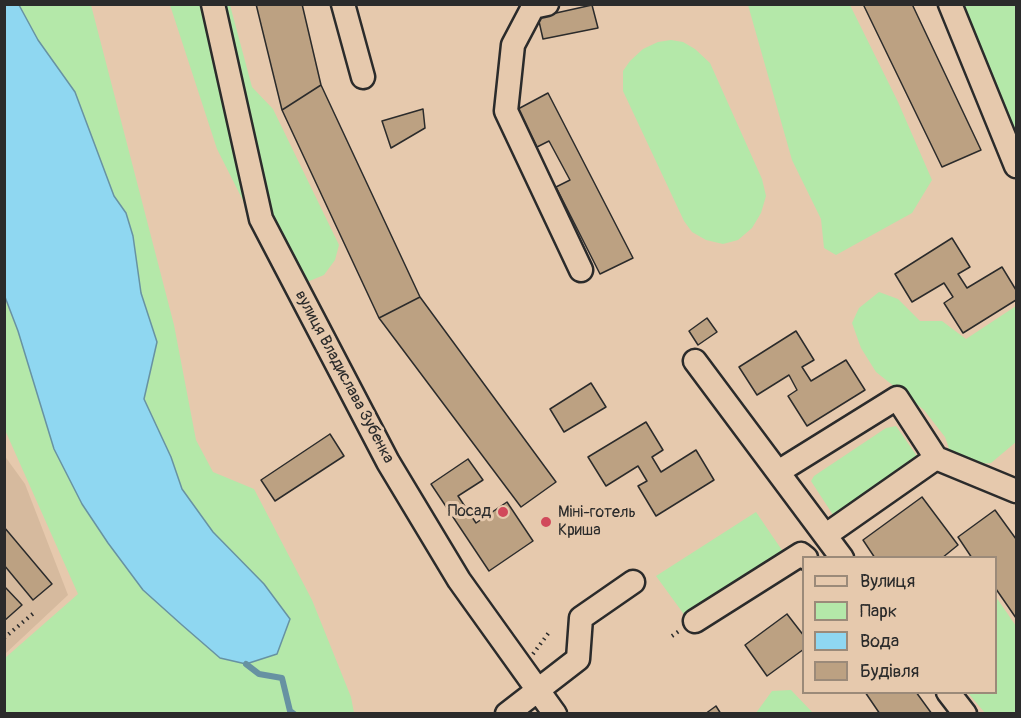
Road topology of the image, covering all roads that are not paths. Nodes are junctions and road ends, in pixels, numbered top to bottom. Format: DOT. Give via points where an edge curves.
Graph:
graph roads {
  1 [pos="213,4"];
  2 [pos="343,4"];
  3 [pos="547,4"];
  4 [pos="950,4"];
  5 [pos="363,77"];
  6 [pos="1017,166"];
  7 [pos="581,270"];
  8 [pos="695,361"];
  9 [pos="936,458"];
  10 [pos="778,472"];
  11 [pos="1017,491"];
  12 [pos="825,535"];
  13 [pos="804,556"];
  14 [pos="841,556"];
  15 [pos="633,582"];
  16 [pos="695,621"];
  17 [pos="538,691"];
  18 [pos="949,694"];
  19 [pos="507,714"];
  20 [pos="555,714"];
  21 [pos="965,714"];
  1 -- 17 [label="street, вулиця Владислава Зубенка" via="261,219 388,462 459,580"];
  2 -- 5 [label="street"];
  3 -- 7 [label="street" via="533,7 513,45 506,111"];
  4 -- 6 [label="street"];
  8 -- 10 [label="street"];
  9 -- 10 [label="street" via="897,398"];
  9 -- 11 [label="street"];
  9 -- 12 [label="street"];
  10 -- 12 [label="street"];
  12 -- 14 [label="street"];
  13 -- 16 [label="street" via="801,554"];
  15 -- 17 [label="street" via="581,618 578,659"];
  17 -- 19 [label="street"];
  17 -- 20 [label="street, вулиця Владислава Зубенка"];
  18 -- 21 [label="street"];
}
